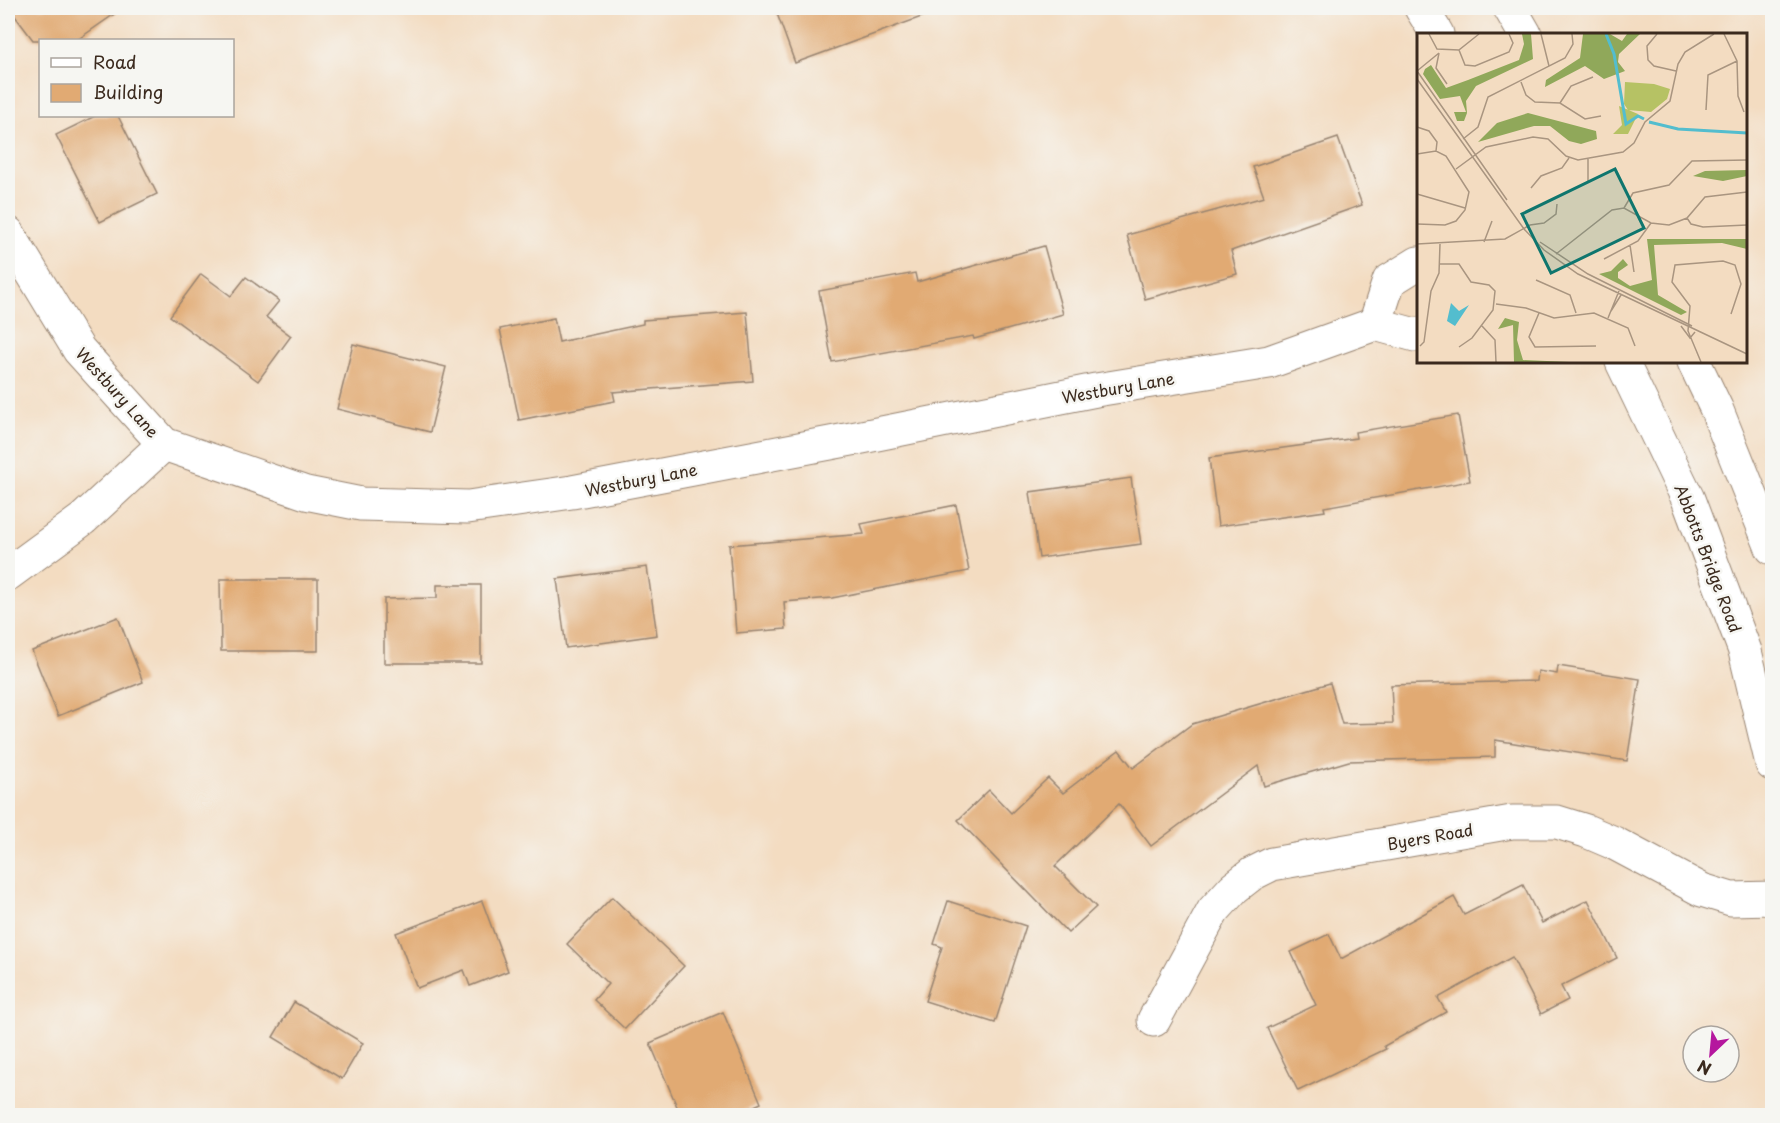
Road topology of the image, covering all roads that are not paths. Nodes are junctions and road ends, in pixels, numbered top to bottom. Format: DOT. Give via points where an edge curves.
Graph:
graph roads {
  1 [pos="1421,8"];
  2 [pos="1510,8"];
  3 [pos="1436,33"];
  4 [pos="1524,33"];
  5 [pos="8,233"];
  6 [pos="1417,264"];
  7 [pos="1375,324"];
  8 [pos="1417,334"];
  9 [pos="1622,363"];
  10 [pos="1694,363"];
  11 [pos="164,444"];
  12 [pos="1773,548"];
  13 [pos="8,574"];
  14 [pos="1773,764"];
  15 [pos="1773,898"];
  16 [pos="1154,1020"];
  1 -- 3 [label="street"];
  2 -- 4 [label="street"];
  5 -- 11 [label="street, Westbury Lane" via="79,350"];
  6 -- 7 [label="street" via="1389,281"];
  7 -- 8 [label="street"];
  7 -- 11 [label="street, Westbury Lane" via="1269,362 1096,390 572,492 468,507 361,504 306,493"];
  9 -- 14 [label="street, Abbotts Bridge Road" via="1688,499 1745,651"];
  10 -- 12 [label="street"];
  11 -- 13 [label="street" via="83,519"];
  15 -- 16 [label="street, Byers Road" via="1731,899 1702,890 1614,843 1557,822 1512,822 1272,864 1234,888 1213,911"];
}
